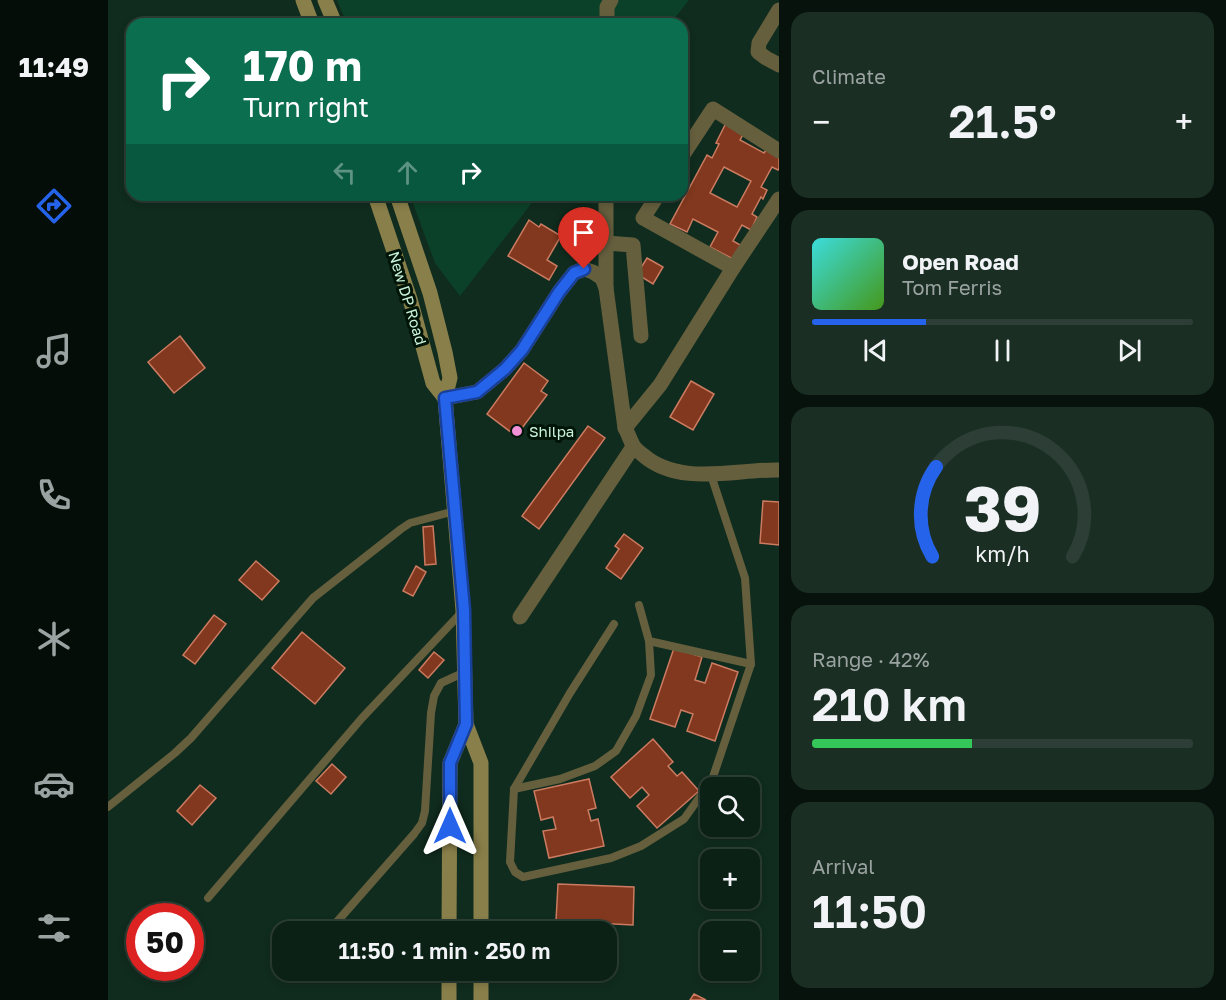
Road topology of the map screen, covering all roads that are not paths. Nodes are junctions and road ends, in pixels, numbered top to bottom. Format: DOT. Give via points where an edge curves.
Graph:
graph roads {
  1 [pos="303,0"];
  2 [pos="325,0"];
  3 [pos="611,0"];
  4 [pos="779,10"];
  5 [pos="310,18"];
  6 [pos="332,18"];
  7 [pos="607,18"];
  8 [pos="779,65"];
  9 [pos="688,147"];
  10 [pos="779,151"];
  11 [pos="779,200"];
  12 [pos="377,201"];
  13 [pos="399,201"];
  14 [pos="606,201"];
  15 [pos="654,201"];
  16 [pos="606,243"];
  17 [pos="732,268"];
  18 [pos="606,288"];
  19 [pos="641,336"];
  20 [pos="445,398"];
  21 [pos="626,428"];
  22 [pos="633,447"];
  23 [pos="779,470"];
  24 [pos="711,475"];
  25 [pos="455,511"];
  26 [pos="639,605"];
  27 [pos="464,610"];
  28 [pos="520,617"];
  29 [pos="614,624"];
  30 [pos="649,641"];
  31 [pos="752,664"];
  32 [pos="465,672"];
  33 [pos="466,724"];
  34 [pos="514,789"];
  35 [pos="108,807"];
  36 [pos="208,898"];
  37 [pos="338,921"];
  38 [pos="449,921"];
  39 [pos="481,921"];
  40 [pos="449,981"];
  41 [pos="481,981"];
  42 [pos="449,1000"];
  43 [pos="481,1000"];
  1 -- 5 [label="main road"];
  2 -- 6 [label="main road"];
  3 -- 7 [label="street"];
  4 -- 8 [label="street" via="759,43 758,52"];
  9 -- 10 [label="street" via="713,109"];
  11 -- 17 [label="street"];
  12 -- 20 [label="main road, New DP Road" via="434,383"];
  13 -- 20 [label="main road, New DP Road" via="445,352 450,378"];
  14 -- 16 [label="street"];
  15 -- 17 [label="street" via="643,218"];
  16 -- 18 [label="street"];
  16 -- 19 [label="street" via="633,245"];
  17 -- 21 [label="street" via="660,385"];
  18 -- 20 [label="street" via="602,278 593,272 584,269 574,273 505,369 477,392"];
  18 -- 21 [label="street"];
  20 -- 25 [label="main road, New DP Road"];
  21 -- 22 [label="street"];
  22 -- 24 [label="street" via="652,463 678,472"];
  22 -- 28 [label="street"];
  23 -- 24 [label="street"];
  24 -- 31 [label="lane" via="745,578"];
  25 -- 27 [label="main road, New DP Road"];
  25 -- 35 [label="lane" via="410,523 327,586 191,738"];
  26 -- 30 [label="lane"];
  27 -- 32 [label="main road, New DP Road"];
  27 -- 36 [label="lane" via="362,718"];
  29 -- 34 [label="lane"];
  30 -- 31 [label="lane"];
  30 -- 34 [label="lane" via="651,675 636,716 616,751 595,766"];
  31 -- 34 [label="lane" via="712,780 684,819 641,846 611,858 523,877 510,862"];
  32 -- 33 [label="main road, New DP Road"];
  32 -- 37 [label="lane" via="441,683 434,696 422,822"];
  33 -- 38 [label="main road, New DP Road" via="450,763"];
  33 -- 39 [label="main road, New DP Road" via="481,763"];
  40 -- 42 [label="main road"];
  41 -- 43 [label="main road"];
}
